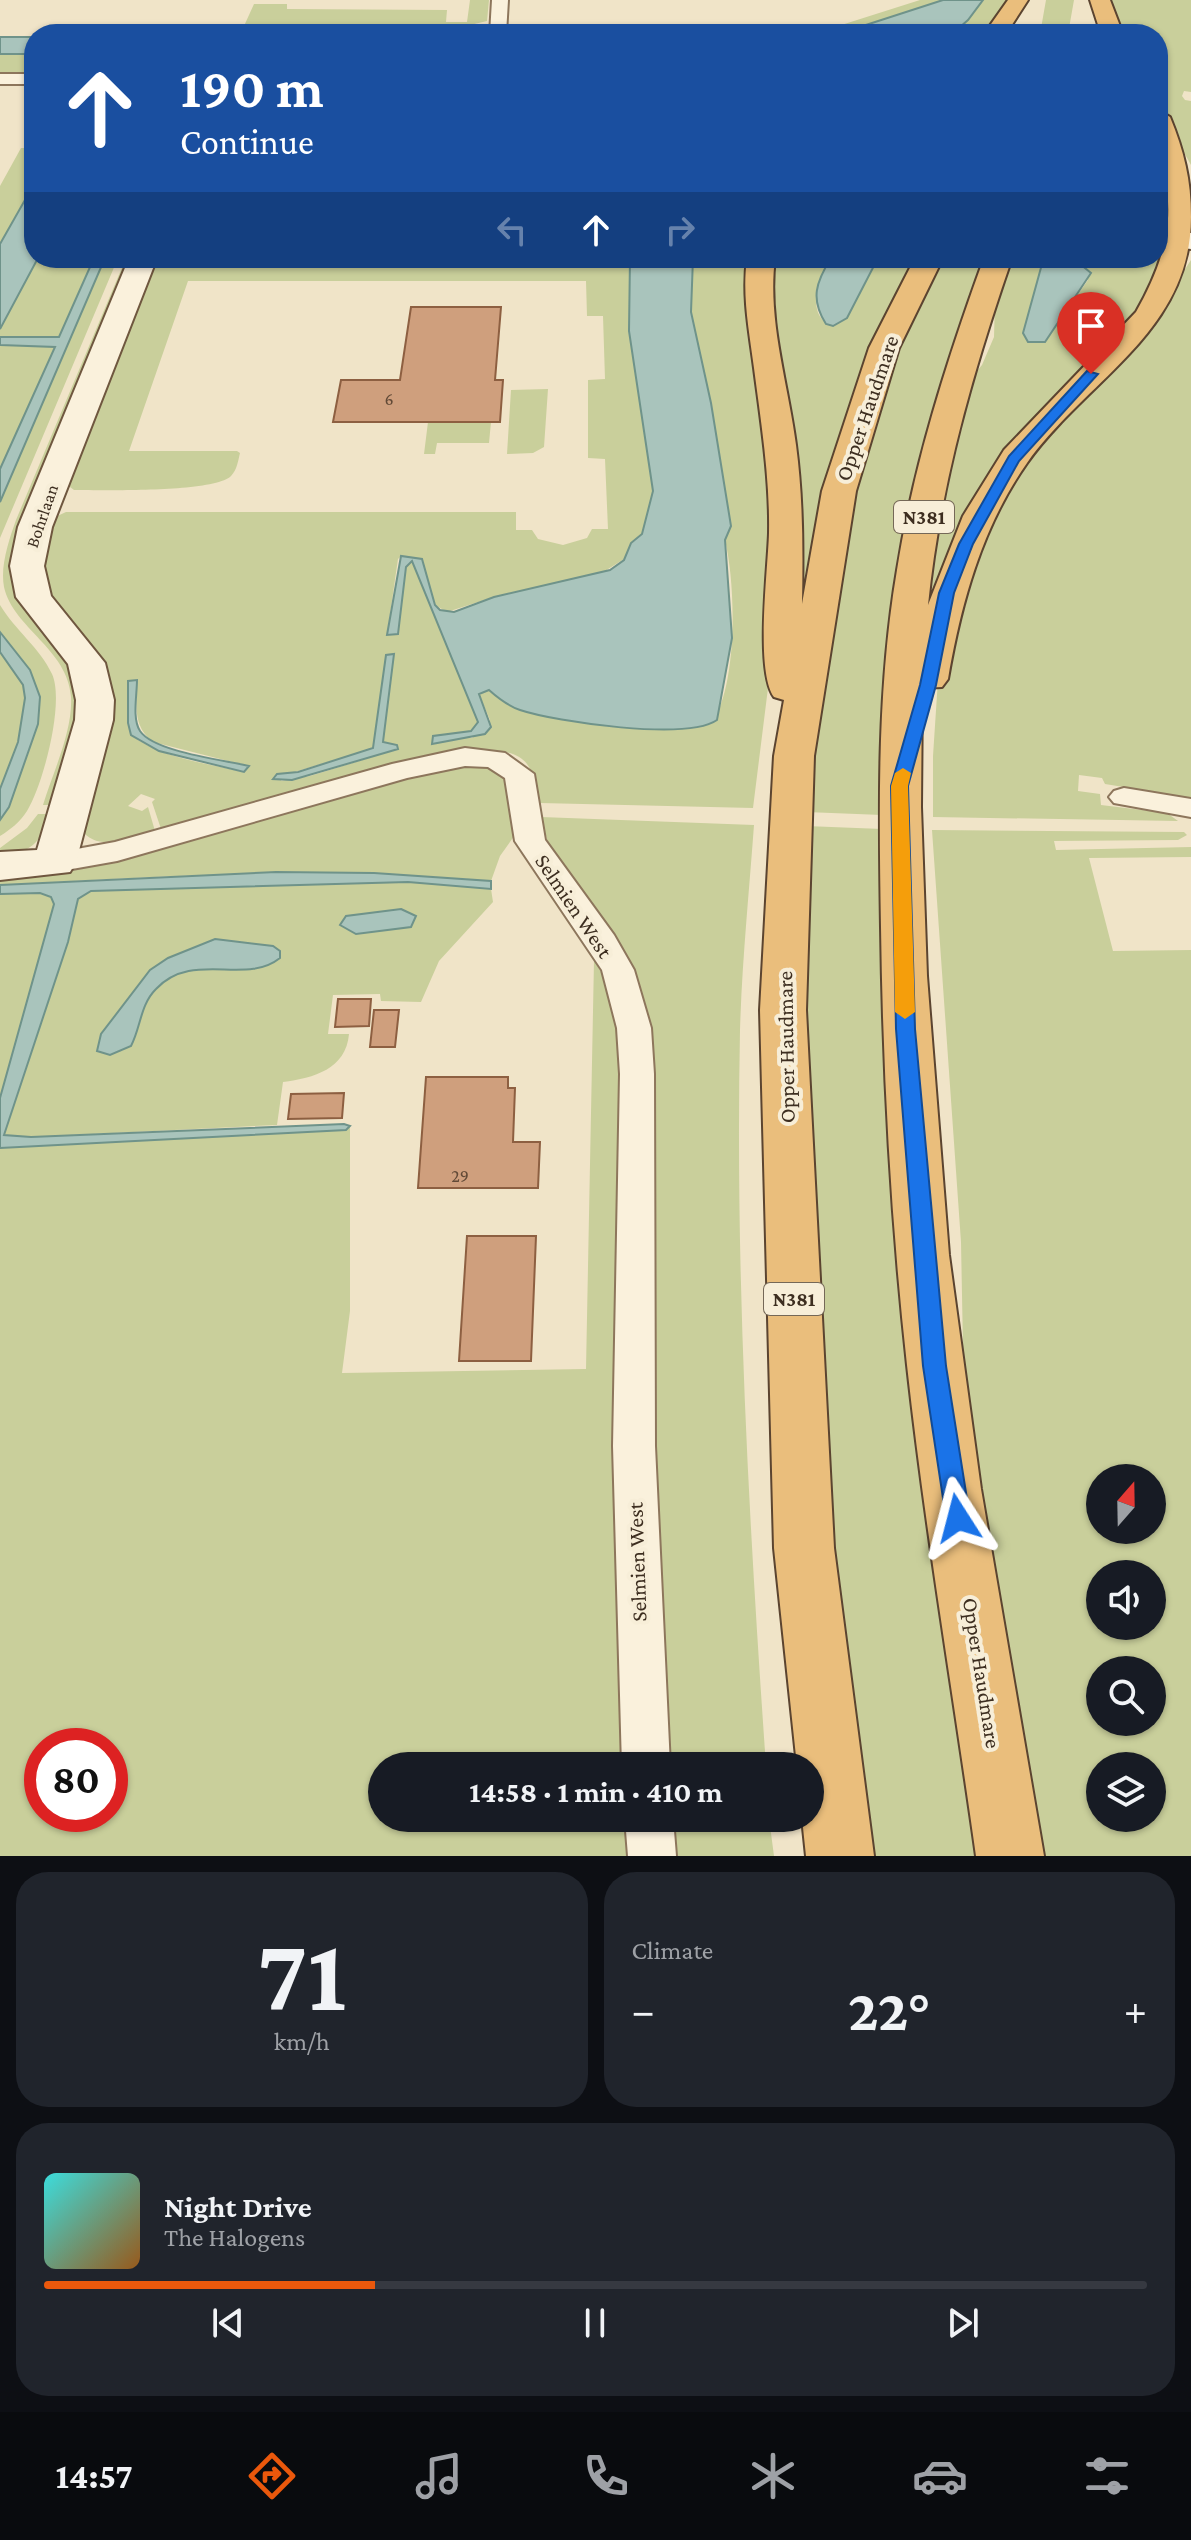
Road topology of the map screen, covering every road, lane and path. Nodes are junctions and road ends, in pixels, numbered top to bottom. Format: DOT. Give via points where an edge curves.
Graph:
graph roads {
  1 [pos="500,0"];
  2 [pos="1018,0"];
  3 [pos="1100,0"];
  4 [pos="499,24"];
  5 [pos="1002,24"];
  6 [pos="1108,24"];
  7 [pos="0,79"];
  8 [pos="24,79"];
  9 [pos="1168,138"];
  10 [pos="1178,243"];
  11 [pos="139,268"];
  12 [pos="760,268"];
  13 [pos="924,268"];
  14 [pos="994,268"];
  15 [pos="794,756"];
  16 [pos="899,786"];
  17 [pos="1124,797"];
  18 [pos="1191,808"];
  19 [pos="55,862"];
  20 [pos="0,866"];
  21 [pos="645,1752"];
  22 [pos="650,1832"];
  23 [pos="652,1856"];
  24 [pos="840,1856"];
  25 [pos="1010,1856"];
  1 -- 4 [label="street"];
  2 -- 5 [label="highway"];
  3 -- 6 [label="highway"];
  7 -- 8 [label="street"];
  9 -- 10 [label="highway, N381" via="1184,172"];
  10 -- 16 [label="highway, N381" via="1162,296 1148,316 1035,433 994,490 946,593 928,685"];
  11 -- 19 [label="main road, Bohrlaan" via="29,550 34,597 86,663 95,700"];
  12 -- 15 [label="highway, N381" via="757,289 780,446 786,530 783,642"];
  13 -- 15 [label="highway, Opper Haudmare / N381" via="884,348 839,491"];
  14 -- 16 [label="highway, Opper Haudmare / N381" via="960,362 920,536 906,646"];
  15 -- 24 [label="highway, Opper Haudmare / N381" via="783,1010 804,1548"];
  16 -- 25 [label="highway, Opper Haudmare / N381" via="905,1029 935,1366"];
  17 -- 18 [label="street"];
  19 -- 20 [label="main road, Selmien West"];
  19 -- 21 [label="street, Selmien West" via="117,851 465,757 495,759 519,774 530,841 603,943 618,970 634,1028 634,1446"];
  22 -- 23 [label="street"];
}
